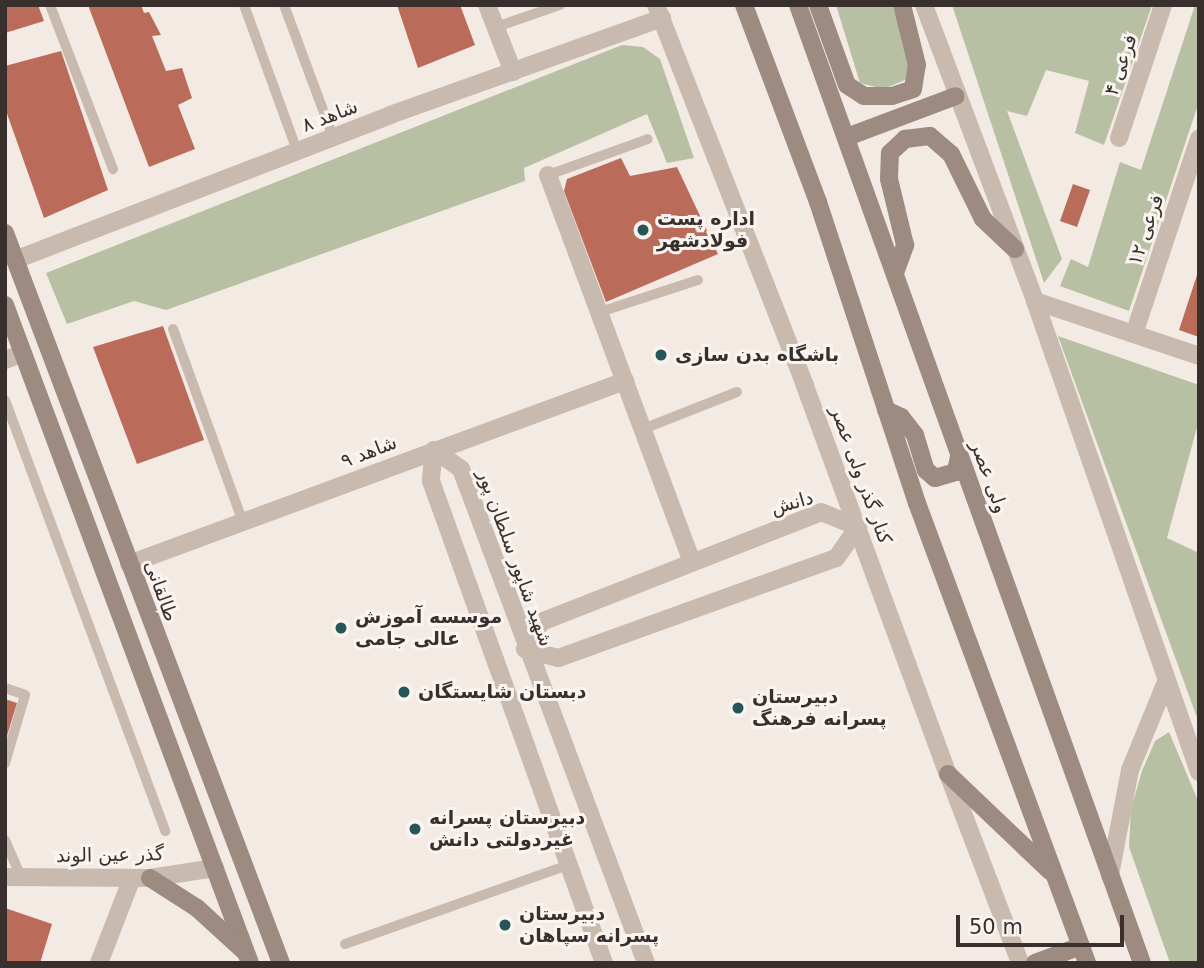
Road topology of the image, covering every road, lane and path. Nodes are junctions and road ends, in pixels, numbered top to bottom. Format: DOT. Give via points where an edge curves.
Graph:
graph roads {
  1 [pos="50,5"];
  2 [pos="244,5"];
  3 [pos="284,5"];
  4 [pos="487,5"];
  5 [pos="560,5"];
  6 [pos="744,5"];
  7 [pos="798,5"];
  8 [pos="818,5"];
  9 [pos="902,5"];
  10 [pos="924,5"];
  11 [pos="1163,5"];
  12 [pos="659,12"];
  13 [pos="496,27"];
  14 [pos="513,72"];
  15 [pos="956,96"];
  16 [pos="333,137"];
  17 [pos="847,137"];
  18 [pos="1119,138"];
  19 [pos="648,139"];
  20 [pos="1199,139"];
  21 [pos="297,151"];
  22 [pos="113,169"];
  23 [pos="548,175"];
  24 [pos="5,233"];
  25 [pos="1015,249"];
  26 [pos="15,260"];
  27 [pos="895,273"];
  28 [pos="698,280"];
  29 [pos="1035,301"];
  30 [pos="5,306"];
  31 [pos="600,312"];
  32 [pos="173,329"];
  33 [pos="1134,334"];
  34 [pos="23,354"];
  35 [pos="1199,356"];
  36 [pos="5,360"];
  37 [pos="625,381"];
  38 [pos="737,392"];
  39 [pos="5,400"];
  40 [pos="886,410"];
  41 [pos="643,429"];
  42 [pos="434,450"];
  43 [pos="959,456"];
  44 [pos="243,522"];
  45 [pos="858,527"];
  46 [pos="691,560"];
  47 [pos="129,564"];
  48 [pos="526,649"];
  49 [pos="1166,682"];
  50 [pos="5,688"];
  51 [pos="5,763"];
  52 [pos="1199,772"];
  53 [pos="948,774"];
  54 [pos="165,831"];
  55 [pos="5,841"];
  56 [pos="240,857"];
  57 [pos="568,865"];
  58 [pos="215,868"];
  59 [pos="1055,875"];
  60 [pos="1110,875"];
  61 [pos="13,877"];
  62 [pos="131,878"];
  63 [pos="150,878"];
  64 [pos="345,944"];
  65 [pos="1084,954"];
  66 [pos="248,958"];
  67 [pos="99,963"];
  68 [pos="281,963"];
  69 [pos="604,963"];
  70 [pos="646,963"];
  71 [pos="1020,963"];
  72 [pos="1034,963"];
  73 [pos="1142,963"];
  1 -- 22 [label="lane"];
  2 -- 21 [label="lane"];
  3 -- 16 [label="lane"];
  4 -- 13 [label="street"];
  5 -- 13 [label="lane"];
  6 -- 40 [label="main road" via="818,202"];
  7 -- 17 [label="main road, ولی عصر"];
  8 -- 9 [label="main road" via="848,85 864,96 892,96 913,89 917,65"];
  10 -- 15 [label="street"];
  11 -- 18 [label="street, فرعی ۴"];
  12 -- 14 [label="street, شاهد ۸"];
  12 -- 45 [label="street, کنار گذر ولی عصر"];
  13 -- 14 [label="street"];
  14 -- 16 [label="street, شاهد ۸"];
  15 -- 17 [label="main road"];
  15 -- 25 [label="street"];
  16 -- 21 [label="street, شاهد ۸"];
  17 -- 27 [label="main road, ولی عصر"];
  19 -- 23 [label="lane"];
  20 -- 33 [label="street, فرعی ۱۲"];
  21 -- 26 [label="street, شاهد ۸"];
  23 -- 31 [label="street"];
  24 -- 26 [label="main road, طالقانی"];
  25 -- 27 [label="main road" via="983,219 951,154 930,136 905,139 890,153 889,179 905,245"];
  25 -- 29 [label="street"];
  26 -- 47 [label="main road, طالقانی"];
  27 -- 43 [label="main road, ولی عصر"];
  28 -- 31 [label="lane"];
  29 -- 33 [label="street"];
  29 -- 49 [label="street"];
  30 -- 34 [label="main road"];
  31 -- 37 [label="street"];
  32 -- 44 [label="lane"];
  33 -- 35 [label="street"];
  34 -- 36 [label="street"];
  34 -- 58 [label="main road"];
  37 -- 41 [label="street"];
  37 -- 42 [label="street, شاهد ۹"];
  38 -- 41 [label="lane"];
  39 -- 54 [label="lane"];
  40 -- 43 [label="main road" via="901,417 915,435 922,461 935,478 956,472"];
  40 -- 59 [label="main road"];
  41 -- 46 [label="street"];
  42 -- 44 [label="street, شاهد ۹"];
  42 -- 48 [label="street, شهید شاپور سلطان پور" via="461,469"];
  42 -- 57 [label="street" via="431,481"];
  43 -- 60 [label="main road, ولی عصر"];
  44 -- 47 [label="street, شاهد ۹"];
  45 -- 46 [label="street, دانش" via="821,513"];
  45 -- 48 [label="street" via="836,558 558,658"];
  45 -- 53 [label="street, کنار گذر ولی عصر"];
  46 -- 48 [label="street, دانش" via="541,622"];
  47 -- 56 [label="main road, طالقانی"];
  48 -- 70 [label="street, شهید شاپور سلطان پور"];
  49 -- 52 [label="street"];
  49 -- 60 [label="street" via="1130,769"];
  50 -- 51 [label="lane" via="25,695"];
  53 -- 59 [label="main road"];
  53 -- 71 [label="street, کنار گذر ولی عصر"];
  55 -- 61 [label="lane"];
  56 -- 58 [label="main road"];
  56 -- 68 [label="main road, طالقانی"];
  57 -- 64 [label="lane"];
  57 -- 69 [label="street"];
  58 -- 63 [label="street, گذر عین الوند"];
  58 -- 66 [label="main road"];
  59 -- 65 [label="main road"];
  60 -- 73 [label="main road, ولی عصر"];
  61 -- 62 [label="street, گذر عین الوند"];
  62 -- 63 [label="street, گذر عین الوند"];
  62 -- 67 [label="street"];
  63 -- 66 [label="main road" via="197,908"];
  65 -- 72 [label="main road"];
}
